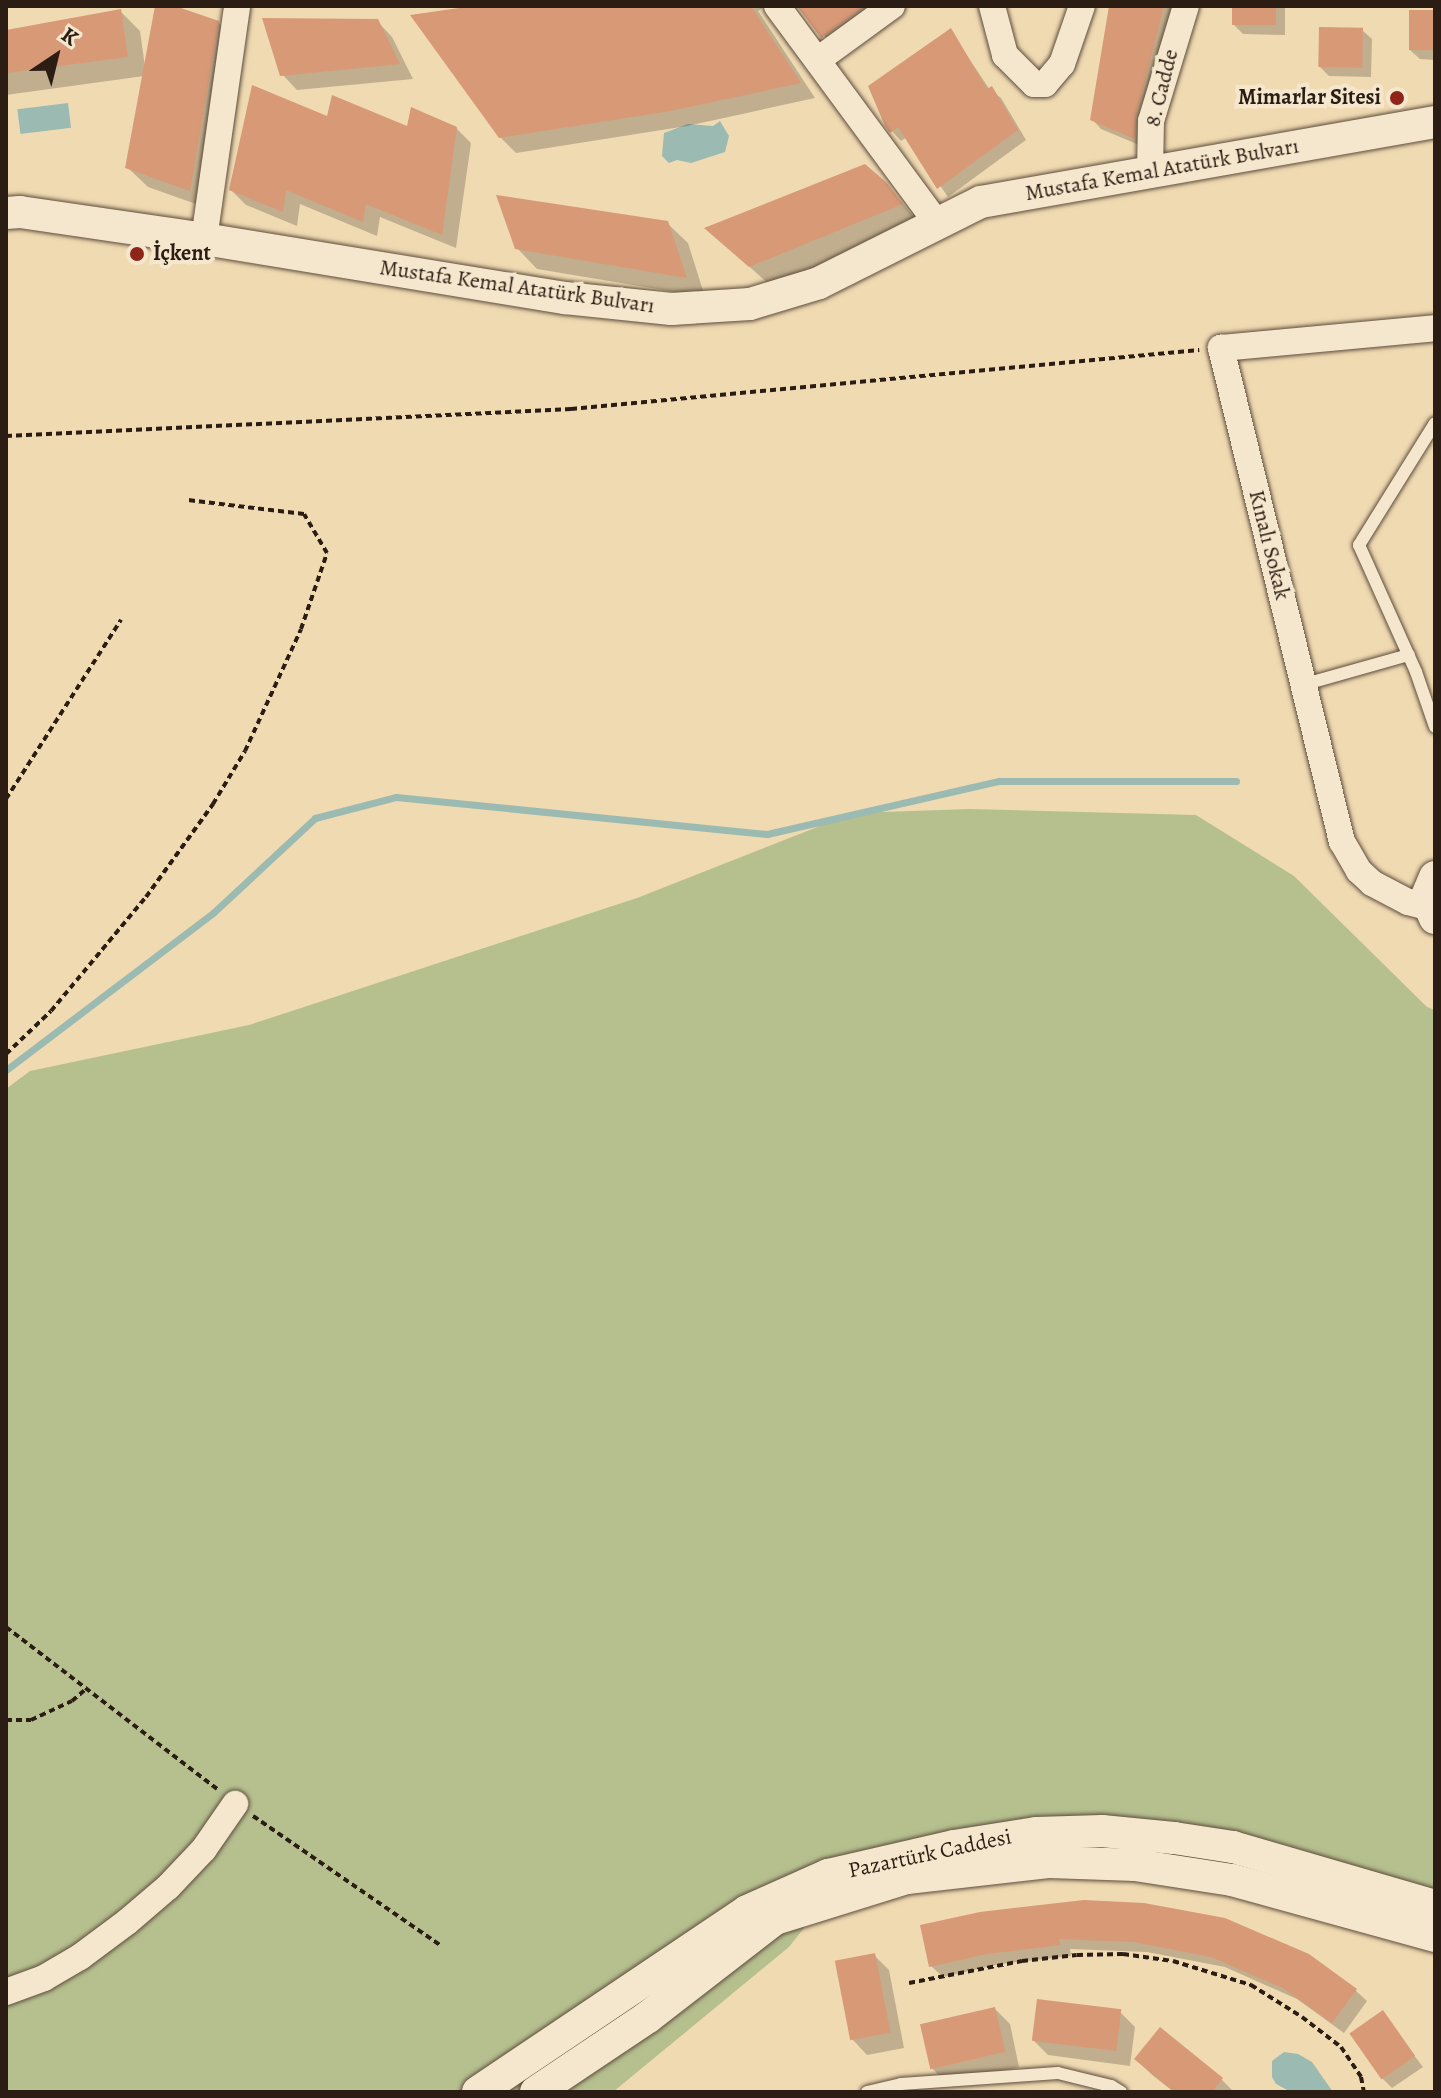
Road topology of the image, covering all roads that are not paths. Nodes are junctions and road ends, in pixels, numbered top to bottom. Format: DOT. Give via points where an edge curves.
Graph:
graph roads {
  1 [pos="237,6"];
  2 [pos="777,6"];
  3 [pos="892,6"];
  4 [pos="992,6"];
  5 [pos="1082,6"];
  6 [pos="1186,6"];
  7 [pos="819,59"];
  8 [pos="1435,122"];
  9 [pos="1150,172"];
  10 [pos="6,213"];
  11 [pos="936,222"];
  12 [pos="204,239"];
  13 [pos="1435,328"];
  14 [pos="1435,423"];
  15 [pos="1409,655"];
  16 [pos="1302,685"];
  17 [pos="1435,727"];
  18 [pos="1432,901"];
  19 [pos="235,1804"];
  20 [pos="1435,1906"];
  21 [pos="1435,1936"];
  22 [pos="6,1992"];
  23 [pos="478,2092"];
  24 [pos="536,2092"];
  25 [pos="867,2092"];
  26 [pos="1121,2092"];
  1 -- 12 [label="street"];
  2 -- 7 [label="street"];
  3 -- 7 [label="street"];
  4 -- 5 [label="street" via="1005,55 1034,84 1045,84 1062,64"];
  6 -- 9 [label="street, 8. Cadde" via="1151,121"];
  7 -- 11 [label="street"];
  8 -- 9 [label="street, Mustafa Kemal Atatürk Bulvarı"];
  9 -- 11 [label="street, Mustafa Kemal Atatürk Bulvarı" via="981,202"];
  10 -- 12 [label="street, Mustafa Kemal Atatürk Bulvarı"];
  11 -- 12 [label="street, Mustafa Kemal Atatürk Bulvarı" via="819,283 750,304 671,309 565,298"];
  13 -- 16 [label="street, Kınalı Sokak" via="1221,348"];
  14 -- 15 [label="lane" via="1359,545"];
  15 -- 16 [label="lane"];
  15 -- 17 [label="lane"];
  16 -- 18 [label="street, Kınalı Sokak" via="1350,859 1372,883 1408,902"];
  19 -- 22 [label="street" via="204,1849 127,1922 44,1978"];
  20 -- 23 [label="street, Pazartürk Caddesi" via="1233,1847 1174,1838 1102,1831 1036,1833 954,1846 828,1875 747,1911"];
  21 -- 24 [label="street, Pazartürk Caddesi" via="1232,1880 1135,1865 1050,1862 907,1878 775,1919 648,2017"];
  25 -- 26 [label="lane" via="901,2084 1058,2073"];
}
